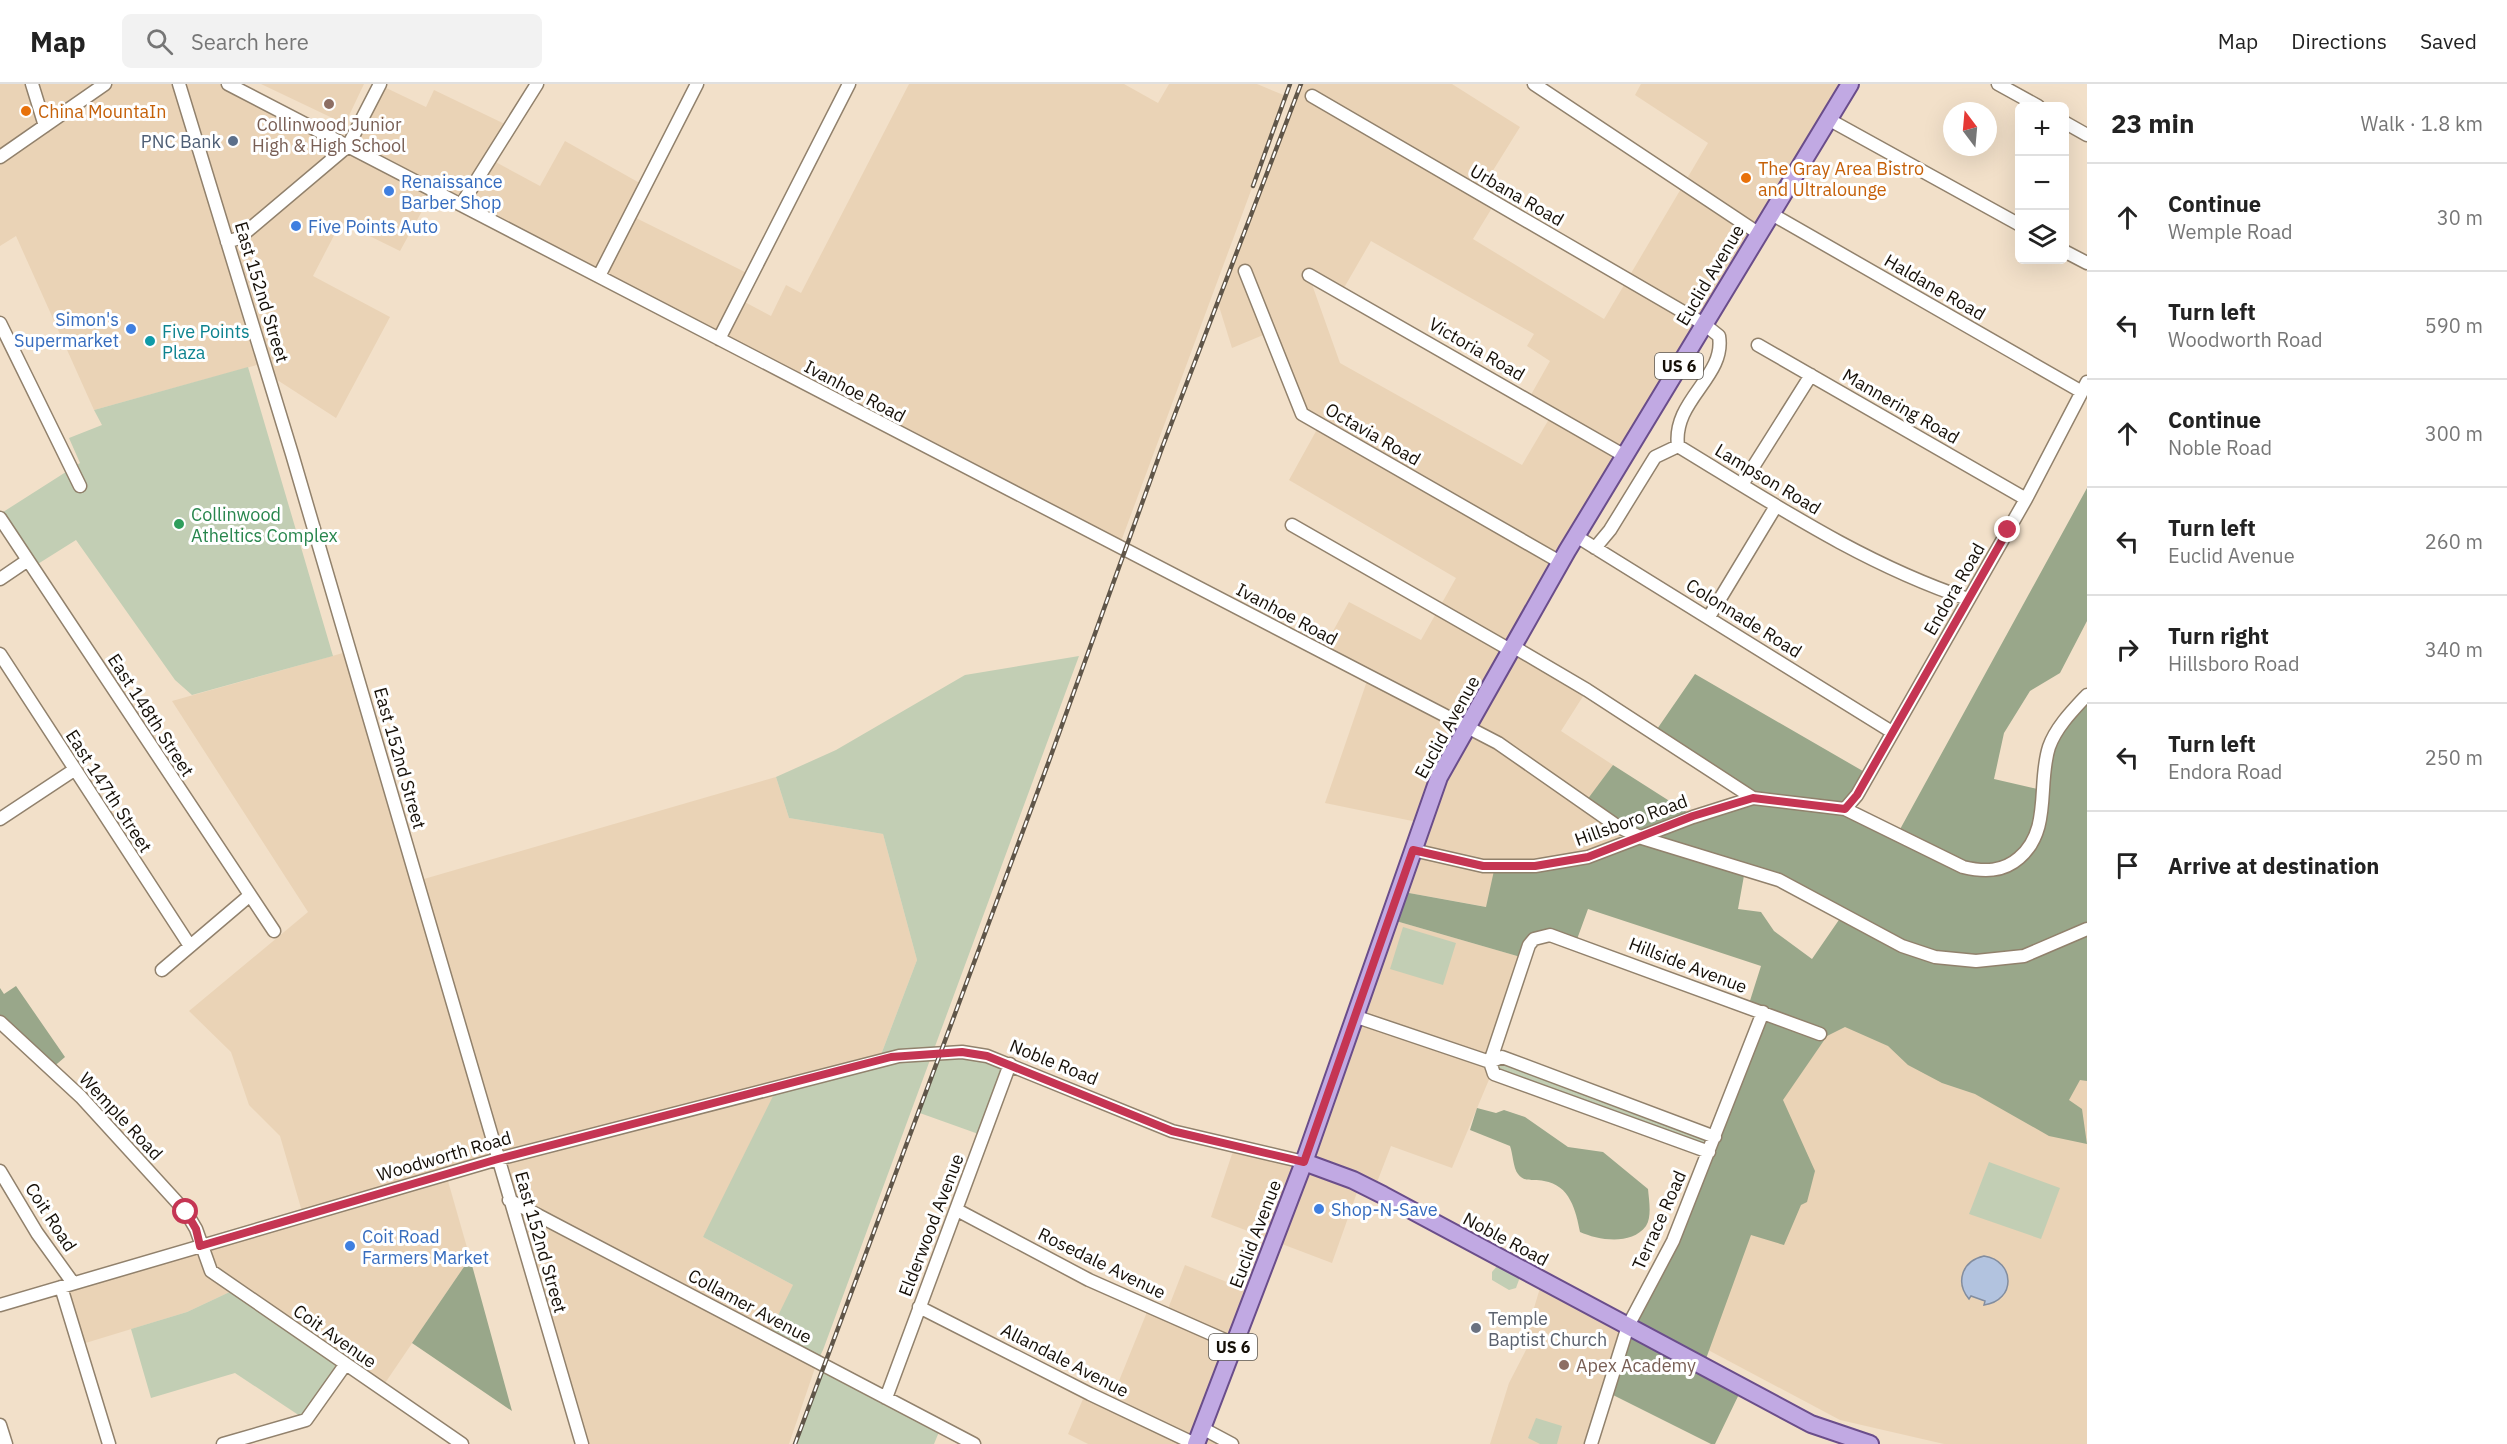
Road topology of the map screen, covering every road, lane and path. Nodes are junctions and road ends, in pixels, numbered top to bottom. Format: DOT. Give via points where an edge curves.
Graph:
graph roads {
  1 [pos="32,84"];
  2 [pos="105,84"];
  3 [pos="179,84"];
  4 [pos="228,84"];
  5 [pos="380,84"];
  6 [pos="537,84"];
  7 [pos="697,84"];
  8 [pos="849,84"];
  9 [pos="1534,84"];
  10 [pos="1850,84"];
  11 [pos="1998,84"];
  12 [pos="1312,96"];
  13 [pos="2031,102"];
  14 [pos="1828,119"];
  15 [pos="2069,125"];
  16 [pos="45,126"];
  17 [pos="2087,135"];
  18 [pos="348,146"];
  19 [pos="0,157"];
  20 [pos="461,205"];
  21 [pos="1770,213"];
  22 [pos="2015,223"];
  23 [pos="1758,233"];
  24 [pos="228,242"];
  25 [pos="2069,253"];
  26 [pos="2087,263"];
  27 [pos="1245,271"];
  28 [pos="1309,275"];
  29 [pos="599,276"];
  30 [pos="0,323"];
  31 [pos="1704,324"];
  32 [pos="719,339"];
  33 [pos="1758,345"];
  34 [pos="1811,375"];
  35 [pos="2085,387"];
  36 [pos="1678,446"];
  37 [pos="1625,456"];
  38 [pos="1743,483"];
  39 [pos="80,486"];
  40 [pos="2026,500"];
  41 [pos="1776,506"];
  42 [pos="0,518"];
  43 [pos="1292,525"];
  44 [pos="1576,536"];
  45 [pos="1595,548"];
  46 [pos="28,560"];
  47 [pos="1560,562"];
  48 [pos="0,579"];
  49 [pos="1968,599"];
  50 [pos="1709,617"];
  51 [pos="1513,649"];
  52 [pos="0,654"];
  53 [pos="2087,695"];
  54 [pos="1466,728"];
  55 [pos="1892,732"];
  56 [pos="74,770"];
  57 [pos="1753,798"];
  58 [pos="1845,809"];
  59 [pos="2,815"];
  60 [pos="1642,838"];
  61 [pos="1413,850"];
  62 [pos="249,896"];
  63 [pos="2087,929"];
  64 [pos="274,931"];
  65 [pos="189,946"];
  66 [pos="162,969"];
  67 [pos="1763,1012"];
  68 [pos="1354,1016"];
  69 [pos="0,1022"];
  70 [pos="1820,1034"];
  71 [pos="939,1053"];
  72 [pos="1490,1062"];
  73 [pos="1010,1064"];
  74 [pos="1595,1092"];
  75 [pos="1589,1108"];
  76 [pos="1715,1137"];
  77 [pos="1709,1152"];
  78 [pos="498,1159"];
  79 [pos="1304,1162"];
  80 [pos="0,1171"];
  81 [pos="509,1200"];
  82 [pos="957,1210"];
  83 [pos="200,1246"];
  84 [pos="67,1285"];
  85 [pos="0,1305"];
  86 [pos="920,1307"];
  87 [pos="1628,1326"];
  88 [pos="1234,1344"];
  89 [pos="345,1365"];
  90 [pos="886,1398"];
  91 [pos="0,1425"];
  92 [pos="1198,1439"];
  93 [pos="455,1442"];
  94 [pos="6,1444"];
  95 [pos="110,1444"];
  96 [pos="223,1444"];
  97 [pos="582,1444"];
  98 [pos="974,1444"];
  99 [pos="1232,1444"];
  100 [pos="1591,1444"];
  101 [pos="1870,1444"];
  1 -- 16 [label="street"];
  2 -- 16 [label="street"];
  3 -- 24 [label="street, East 152nd Street"];
  4 -- 18 [label="street, Ivanhoe Road"];
  5 -- 18 [label="street"];
  6 -- 20 [label="street"];
  7 -- 29 [label="street"];
  8 -- 32 [label="street"];
  9 -- 23 [label="street"];
  10 -- 14 [label="main road, Euclid Avenue / US 6"];
  11 -- 13 [label="street"];
  12 -- 31 [label="street, Urbana Road"];
  14 -- 21 [label="main road, Euclid Avenue / US 6"];
  14 -- 22 [label="street"];
  15 -- 17 [label="street"];
  16 -- 19 [label="street"];
  18 -- 20 [label="street, Ivanhoe Road"];
  18 -- 24 [label="street" via="239,238"];
  20 -- 29 [label="street, Ivanhoe Road"];
  21 -- 23 [label="main road, Euclid Avenue / US 6"];
  21 -- 35 [label="street, Haldane Road"];
  23 -- 31 [label="main road, Euclid Avenue / US 6"];
  24 -- 78 [label="street, East 152nd Street"];
  25 -- 26 [label="street"];
  27 -- 47 [label="street, Octavia Road" via="1302,414"];
  28 -- 37 [label="street, Victoria Road"];
  29 -- 32 [label="street, Ivanhoe Road"];
  30 -- 39 [label="street"];
  31 -- 36 [label="street" via="1719,336 1721,349 1680,416 1676,430"];
  31 -- 37 [label="main road, Euclid Avenue / US 6"];
  32 -- 54 [label="street, Ivanhoe Road"];
  33 -- 34 [label="street, Mannering Road"];
  34 -- 38 [label="street"];
  34 -- 40 [label="street, Mannering Road"];
  35 -- 40 [label="street, Endora Road"];
  36 -- 38 [label="street, Lampson Road"];
  36 -- 45 [label="street" via="1655,458 1646,468"];
  37 -- 44 [label="main road, Euclid Avenue / US 6"];
  38 -- 41 [label="street, Lampson Road"];
  40 -- 49 [label="street, Endora Road"];
  41 -- 49 [label="street, Lampson Road" via="1865,557 1920,583"];
  41 -- 50 [label="street"];
  42 -- 46 [label="street, East 148th Street"];
  43 -- 51 [label="street"];
  44 -- 45 [label="street, Colonnade Road"];
  44 -- 47 [label="main road, Euclid Avenue / US 6"];
  45 -- 50 [label="street, Colonnade Road"];
  46 -- 48 [label="street"];
  46 -- 62 [label="street, East 148th Street"];
  47 -- 51 [label="main road, Euclid Avenue / US 6"];
  49 -- 55 [label="street, Endora Road"];
  50 -- 55 [label="street, Colonnade Road"];
  51 -- 54 [label="main road, Euclid Avenue / US 6"];
  51 -- 57 [label="street" via="1587,690"];
  52 -- 56 [label="street, East 147th Street"];
  53 -- 58 [label="street, Hillsboro Road" via="2050,744 2044,764 2039,833 2029,850 2009,867 1982,872 1963,867"];
  54 -- 60 [label="street, Ivanhoe Road" via="1498,743 1617,826"];
  54 -- 61 [label="main road, Euclid Avenue / US 6" via="1439,777"];
  55 -- 58 [label="street, Endora Road"];
  56 -- 59 [label="street"];
  56 -- 65 [label="street, East 147th Street"];
  57 -- 58 [label="street, Hillsboro Road"];
  57 -- 60 [label="street, Hillsboro Road" via="1693,816"];
  60 -- 61 [label="street, Hillsboro Road" via="1588,857 1535,866 1483,866"];
  60 -- 63 [label="street, Ivanhoe Road" via="1779,880 1902,946 1935,957 1976,961 2024,956"];
  61 -- 68 [label="main road, Euclid Avenue / US 6"];
  62 -- 64 [label="street, East 148th Street"];
  62 -- 65 [label="street"];
  65 -- 66 [label="street"];
  67 -- 70 [label="street, Hillside Avenue"];
  67 -- 72 [label="street, Hillside Avenue" via="1559,936 1542,935 1529,945"];
  67 -- 76 [label="street, Terrace Road"];
  68 -- 72 [label="street"];
  68 -- 79 [label="main road, Euclid Avenue / US 6"];
  69 -- 83 [label="street, Wemple Road" via="81,1097 186,1212"];
  71 -- 73 [label="street, Noble Road" via="975,1054"];
  71 -- 78 [label="street, Woodworth Road" via="891,1057"];
  72 -- 74 [label="street" via="1502,1057"];
  72 -- 75 [label="street" via="1494,1074"];
  73 -- 79 [label="street, Noble Road" via="1172,1131"];
  73 -- 82 [label="street, Elderwood Avenue"];
  74 -- 75 [label="street"];
  74 -- 76 [label="street"];
  75 -- 77 [label="street"];
  76 -- 77 [label="street, Terrace Road"];
  77 -- 87 [label="street, Terrace Road" via="1673,1241"];
  78 -- 81 [label="street, East 152nd Street"];
  78 -- 83 [label="street, Woodworth Road"];
  79 -- 87 [label="main road, Noble Road" via="1383,1195"];
  79 -- 88 [label="main road, Euclid Avenue / US 6"];
  80 -- 84 [label="street, Coit Road"];
  81 -- 90 [label="street, Collamer Avenue"];
  81 -- 97 [label="street, East 152nd Street"];
  82 -- 86 [label="street, Elderwood Avenue"];
  82 -- 88 [label="street, Rosedale Avenue" via="1089,1280"];
  83 -- 84 [label="street, Woodworth Road"];
  83 -- 89 [label="street, Coit Avenue" via="211,1271"];
  84 -- 85 [label="street, Woodworth Road"];
  84 -- 95 [label="street, Coit Road"];
  86 -- 90 [label="street, Elderwood Avenue"];
  86 -- 92 [label="street, Allandale Avenue" via="1090,1394"];
  87 -- 100 [label="street, Terrace Road"];
  87 -- 101 [label="main road, Noble Road" via="1811,1424"];
  88 -- 92 [label="main road, Euclid Avenue / US 6"];
  89 -- 93 [label="street, Coit Avenue"];
  89 -- 96 [label="street" via="306,1420"];
  90 -- 98 [label="street, Collamer Avenue"];
  91 -- 94 [label="street"];
  92 -- 99 [label="street, Allandale Avenue"];
}
